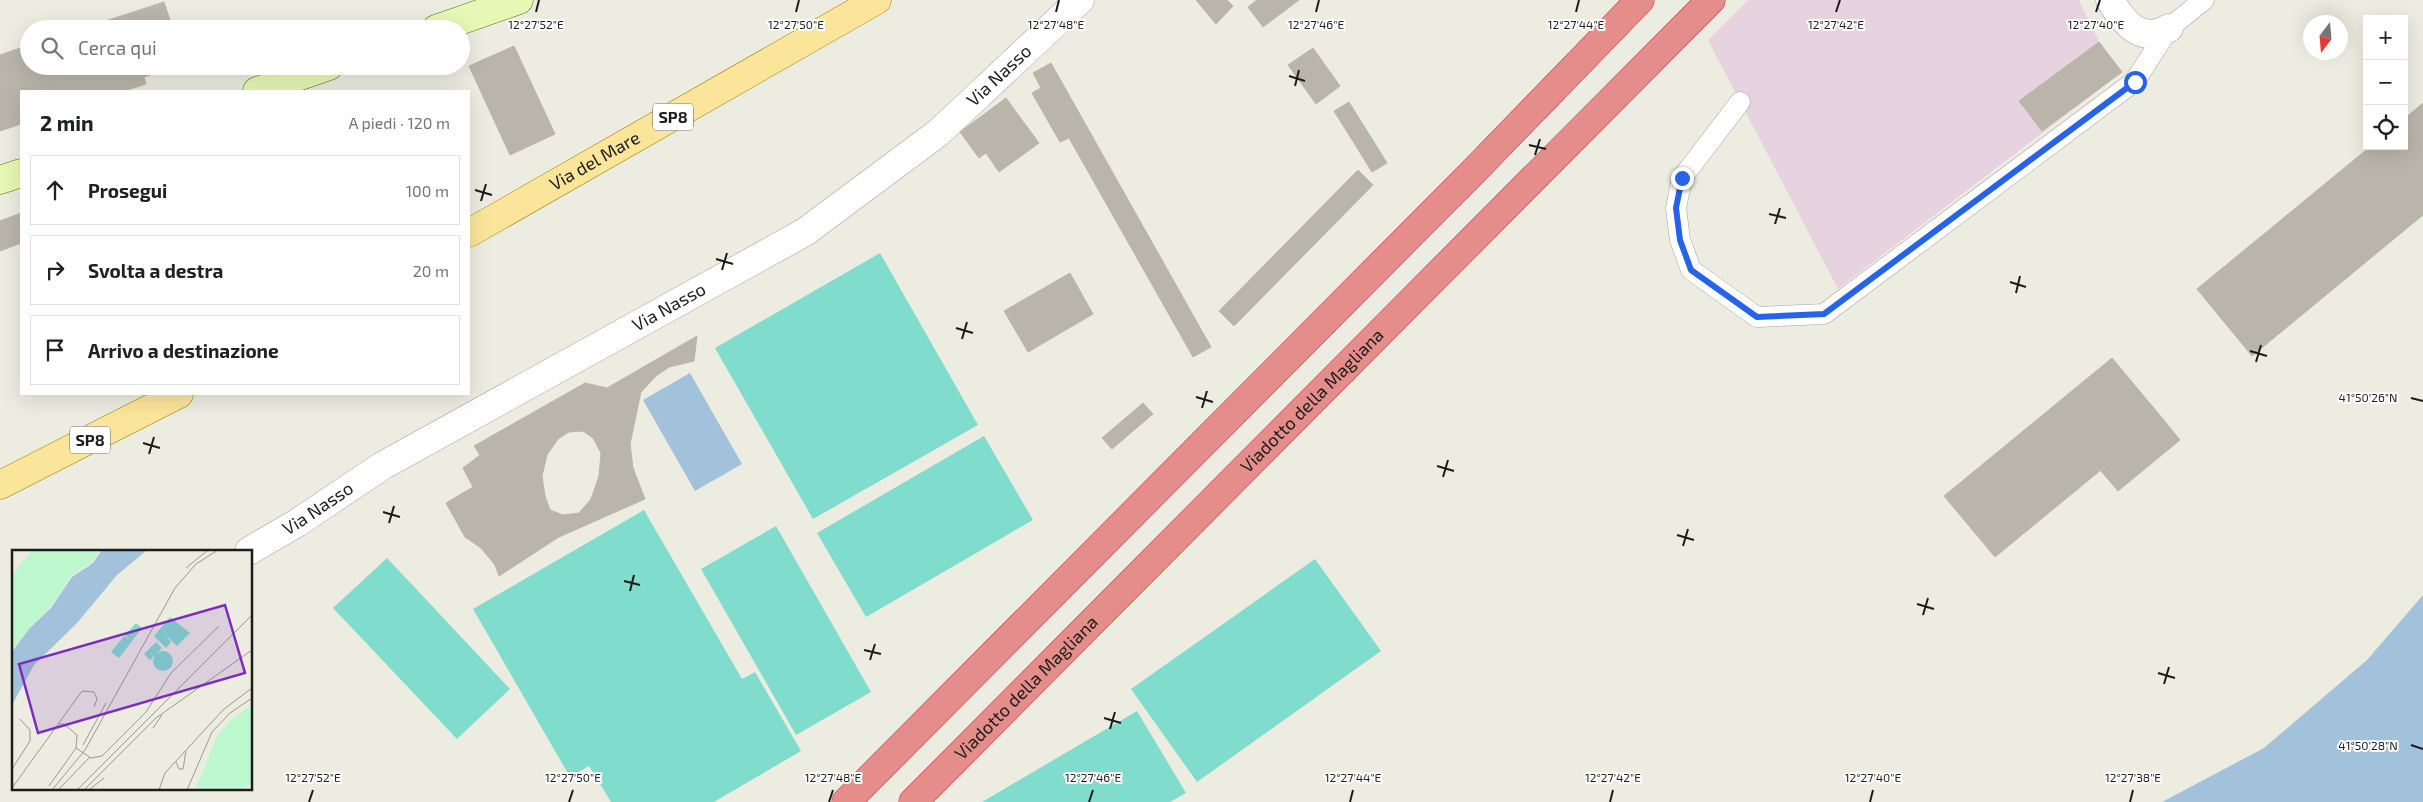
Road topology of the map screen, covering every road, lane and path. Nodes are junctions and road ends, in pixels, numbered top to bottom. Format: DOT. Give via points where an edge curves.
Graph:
graph roads {
  1 [pos="519,0"];
  2 [pos="877,0"];
  3 [pos="1080,0"];
  4 [pos="1640,0"];
  5 [pos="1711,0"];
  6 [pos="2110,0"];
  7 [pos="2204,0"];
  8 [pos="462,20"];
  9 [pos="2168,28"];
  10 [pos="303,75"];
  11 [pos="260,90"];
  12 [pos="1740,102"];
  13 [pos="20,173"];
  14 [pos="0,180"];
  15 [pos="470,232"];
  16 [pos="177,395"];
  17 [pos="0,485"];
  18 [pos="251,550"];
  19 [pos="846,802"];
  20 [pos="913,802"];
  1 -- 8 [label="main road"];
  2 -- 15 [label="main road, Via del Mare / SP8"];
  3 -- 18 [label="street, Via Nasso" via="938,133 805,232 382,466"];
  4 -- 19 [label="highway"];
  5 -- 20 [label="highway, Viadotto della Magliana"];
  6 -- 9 [label="street" via="2122,19 2141,33 2151,34"];
  7 -- 9 [label="lane"];
  9 -- 12 [label="lane" via="2135,82 1824,314 1757,317 1691,270 1680,240 1676,208 1682,178"];
  10 -- 11 [label="main road"];
  13 -- 14 [label="main road"];
  16 -- 17 [label="main road, SP8"];
}
